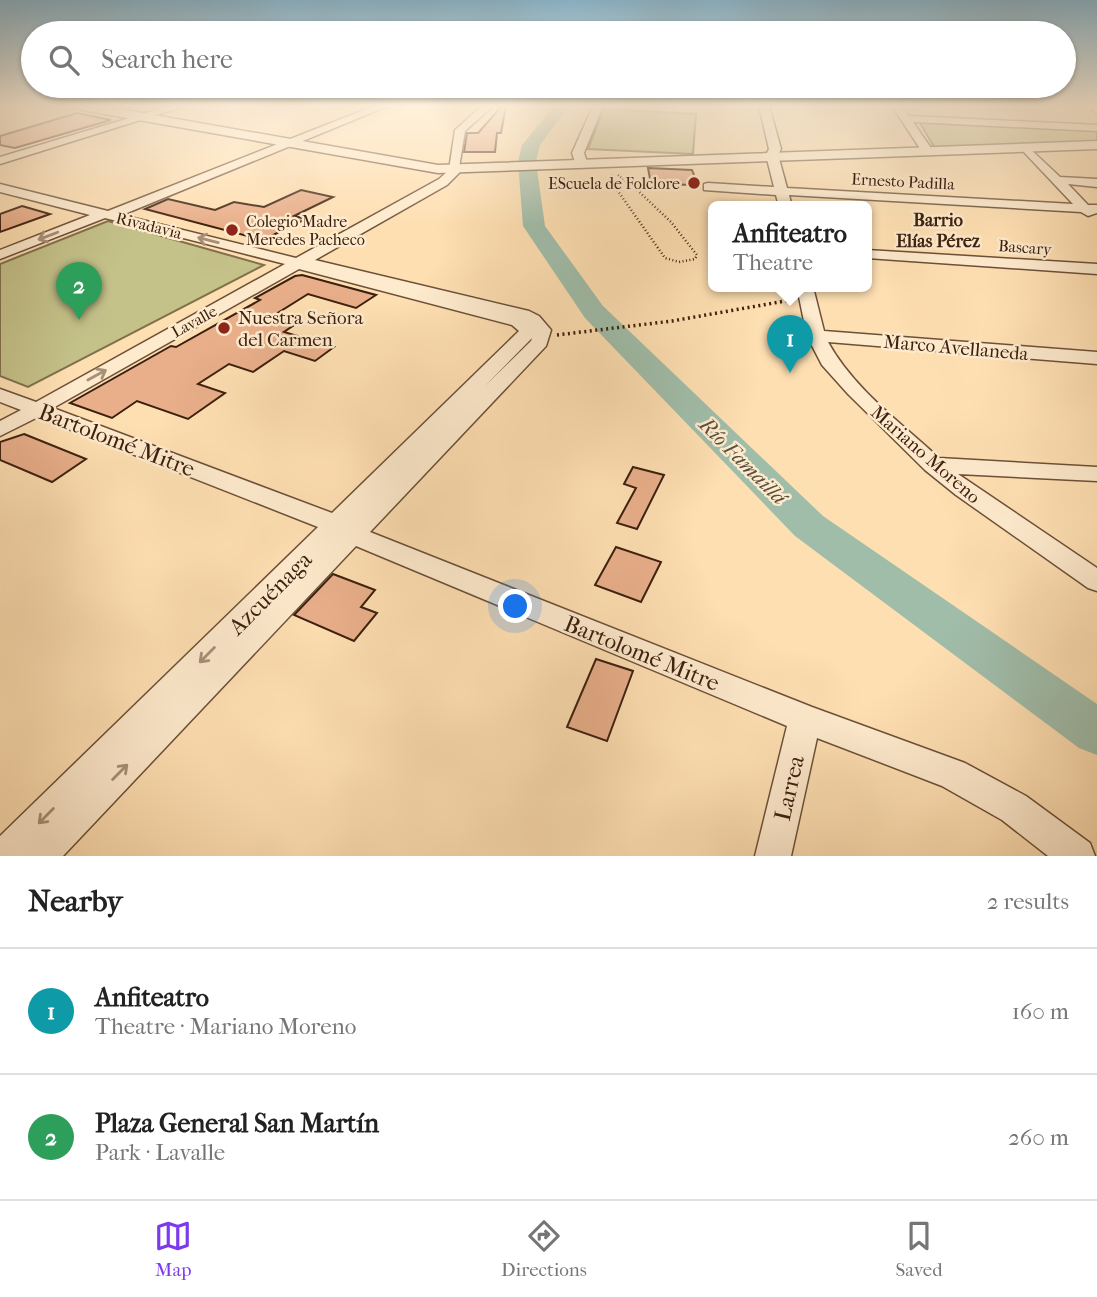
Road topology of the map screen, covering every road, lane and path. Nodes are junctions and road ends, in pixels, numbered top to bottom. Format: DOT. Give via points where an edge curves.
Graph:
graph roads {
  1 [pos="44,146"];
  2 [pos="279,146"];
  3 [pos="294,146"];
  4 [pos="459,146"];
  5 [pos="581,146"];
  6 [pos="774,146"];
  7 [pos="924,146"];
  8 [pos="1077,146"];
  9 [pos="1033,148"];
  10 [pos="927,151"];
  11 [pos="766,152"];
  12 [pos="0,159"];
  13 [pos="577,162"];
  14 [pos="458,169"];
  15 [pos="615,174"];
  16 [pos="1057,180"];
  17 [pos="1074,182"];
  18 [pos="1097,183"];
  19 [pos="708,187"];
  20 [pos="0,190"];
  21 [pos="782,191"];
  22 [pos="784,201"];
  23 [pos="1093,207"];
  24 [pos="102,215"];
  25 [pos="1097,222"];
  26 [pos="872,254"];
  27 [pos="0,255"];
  28 [pos="298,262"];
  29 [pos="1097,269"];
  30 [pos="806,293"];
  31 [pos="533,326"];
  32 [pos="576,334"];
  33 [pos="816,336"];
  34 [pos="1097,358"];
  35 [pos="0,395"];
  36 [pos="38,409"];
  37 [pos="0,430"];
  38 [pos="933,465"];
  39 [pos="1097,474"];
  40 [pos="345,530"];
  41 [pos="1097,581"];
  42 [pos="806,719"];
  43 [pos="5,856"];
  44 [pos="38,856"];
  45 [pos="773,856"];
  46 [pos="1077,856"];
  1 -- 12 [label="street"];
  2 -- 24 [label="street"];
  3 -- 14 [label="street" via="425,171"];
  4 -- 14 [label="street"];
  5 -- 13 [label="street"];
  6 -- 11 [label="street"];
  7 -- 10 [label="street"];
  8 -- 9 [label="street"];
  9 -- 10 [label="street"];
  9 -- 16 [label="street"];
  9 -- 17 [label="street"];
  10 -- 11 [label="street"];
  11 -- 13 [label="street"];
  11 -- 21 [label="street"];
  13 -- 14 [label="street"];
  14 -- 28 [label="street, Lavalle" via="443,182"];
  15 -- 15 [label="path" via="645,195 685,238 695,259 678,262 664,258 609,179"];
  16 -- 17 [label="street"];
  16 -- 23 [label="street"];
  17 -- 18 [label="street"];
  17 -- 23 [label="street"];
  19 -- 21 [label="street, Ernesto Padilla"];
  20 -- 24 [label="street, Rivadavia"];
  21 -- 22 [label="street"];
  21 -- 23 [label="street, Ernesto Padilla"];
  23 -- 25 [label="street"];
  24 -- 27 [label="street, one-way"];
  28 -- 24 [label="street, Rivadavia, one-way"];
  26 -- 29 [label="street, Bascary"];
  28 -- 31 [label="street, Rivadavia"];
  36 -- 28 [label="street, Lavalle, one-way"];
  30 -- 32 [label="path" via="672,321"];
  30 -- 33 [label="street, Mariano Moreno"];
  31 -- 40 [label="street, Azcuénaga"];
  33 -- 34 [label="street, Marco Avellaneda"];
  33 -- 38 [label="street, Mariano Moreno" via="829,361 855,390"];
  35 -- 36 [label="street, Bartolomé Mitre"];
  36 -- 37 [label="street, Lavalle"];
  36 -- 40 [label="street, Bartolomé Mitre"];
  38 -- 39 [label="street"];
  38 -- 41 [label="street, Mariano Moreno"];
  40 -- 42 [label="street, Bartolomé Mitre"];
  40 -- 43 [label="street, Azcuénaga, one-way"];
  44 -- 40 [label="street, Azcuénaga, one-way"];
  42 -- 45 [label="street, Larrea"];
  42 -- 46 [label="street, Bartolomé Mitre" via="953,774 1014,808"];
}
